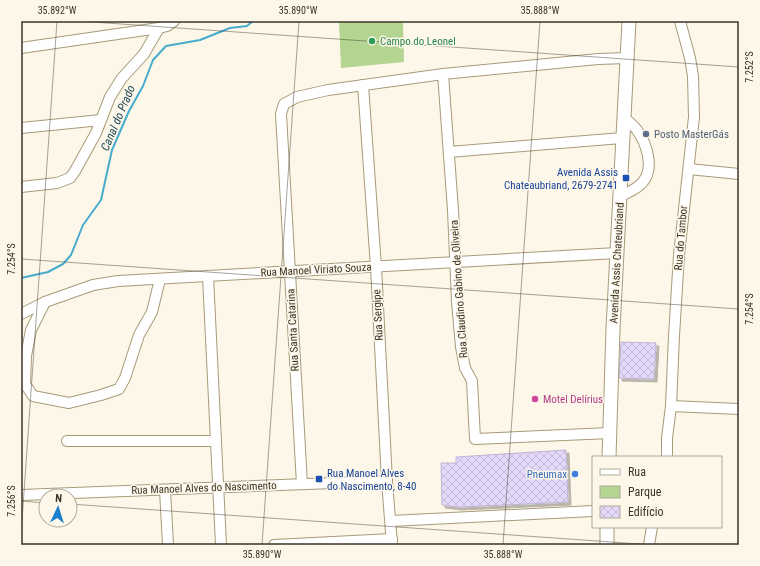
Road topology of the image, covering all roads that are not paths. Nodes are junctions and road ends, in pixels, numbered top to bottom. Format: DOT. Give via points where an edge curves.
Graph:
graph roads {
  1 [pos="174,21"];
  2 [pos="629,21"];
  3 [pos="680,21"];
  4 [pos="159,28"];
  5 [pos="21,48"];
  6 [pos="627,58"];
  7 [pos="442,74"];
  8 [pos="363,85"];
  9 [pos="623,117"];
  10 [pos="100,120"];
  11 [pos="21,128"];
  12 [pos="622,138"];
  13 [pos="448,152"];
  14 [pos="689,169"];
  15 [pos="739,174"];
  16 [pos="21,187"];
  17 [pos="620,196"];
  18 [pos="617,253"];
  19 [pos="456,262"];
  20 [pos="376,267"];
  21 [pos="290,272"];
  22 [pos="208,276"];
  23 [pos="160,279"];
  24 [pos="45,302"];
  25 [pos="21,314"];
  26 [pos="671,406"];
  27 [pos="739,409"];
  28 [pos="610,433"];
  29 [pos="67,441"];
  30 [pos="216,441"];
  31 [pos="609,456"];
  32 [pos="667,456"];
  33 [pos="387,481"];
  34 [pos="302,484"];
  35 [pos="218,488"];
  36 [pos="165,490"];
  37 [pos="21,496"];
  38 [pos="592,511"];
  39 [pos="391,521"];
  40 [pos="608,528"];
  41 [pos="652,528"];
  42 [pos="392,542"];
  43 [pos="168,545"];
  44 [pos="221,545"];
  45 [pos="274,545"];
  46 [pos="607,545"];
  47 [pos="649,545"];
  1 -- 4 [label="street"];
  2 -- 6 [label="main road, Avenida Assis Chateubriand"];
  3 -- 14 [label="street, Rua do Tambor" via="690,58 694,92"];
  4 -- 5 [label="street"];
  4 -- 10 [label="street" via="144,54 114,90"];
  6 -- 7 [label="street"];
  6 -- 9 [label="main road, Avenida Assis Chateubriand"];
  7 -- 8 [label="street"];
  7 -- 13 [label="street, Rua Claudino Gabino de Oliveira"];
  8 -- 20 [label="street, Rua Sergipe"];
  8 -- 21 [label="street, Rua Santa Catarina" via="297,97 284,104 281,114"];
  9 -- 12 [label="main road, Avenida Assis Chateubriand"];
  9 -- 17 [label="street" via="637,130 642,139 648,158 648,169 642,183"];
  10 -- 11 [label="street"];
  10 -- 16 [label="street" via="96,133 70,178 57,183"];
  12 -- 13 [label="street"];
  12 -- 17 [label="main road, Avenida Assis Chateubriand"];
  13 -- 19 [label="street, Rua Claudino Gabino de Oliveira"];
  14 -- 15 [label="street"];
  14 -- 26 [label="street, Rua do Tambor" via="679,255"];
  17 -- 18 [label="main road, Avenida Assis Chateubriand"];
  18 -- 19 [label="street, Rua Manoel Viriato Souza"];
  18 -- 28 [label="main road, Avenida Assis Chateubriand"];
  19 -- 20 [label="street, Rua Manoel Viriato Souza"];
  19 -- 28 [label="street, Rua Claudino Gabino de Oliveira" via="461,347 465,368 472,381 475,439"];
  20 -- 21 [label="street, Rua Manoel Viriato Souza"];
  20 -- 33 [label="street, Rua Sergipe"];
  21 -- 22 [label="street, Rua Manoel Viriato Souza"];
  21 -- 34 [label="street, Rua Santa Catarina"];
  22 -- 23 [label="street, Rua Manoel Viriato Souza"];
  22 -- 30 [label="street"];
  23 -- 24 [label="street, Rua Manoel Viriato Souza" via="93,285"];
  23 -- 24 [label="street" via="152,312 139,335 119,389 69,404 33,396 25,384 26,356 31,330"];
  24 -- 25 [label="street, Rua Manoel Viriato Souza"];
  26 -- 27 [label="street"];
  26 -- 32 [label="street, Rua do Tambor"];
  28 -- 31 [label="main road, Avenida Assis Chateubriand"];
  29 -- 30 [label="street"];
  30 -- 35 [label="street"];
  33 -- 34 [label="street, Rua Manoel Alves do Nascimento"];
  33 -- 39 [label="street, Rua Sergipe"];
  34 -- 35 [label="street, Rua Manoel Alves do Nascimento"];
  35 -- 36 [label="street, Rua Manoel Alves do Nascimento"];
  35 -- 44 [label="street"];
  36 -- 37 [label="street, Rua Manoel Alves do Nascimento"];
  36 -- 43 [label="street"];
  38 -- 39 [label="street"];
  39 -- 42 [label="street, Rua Sergipe"];
  40 -- 46 [label="main road"];
  41 -- 47 [label="street"];
  42 -- 45 [label="street"];
}
